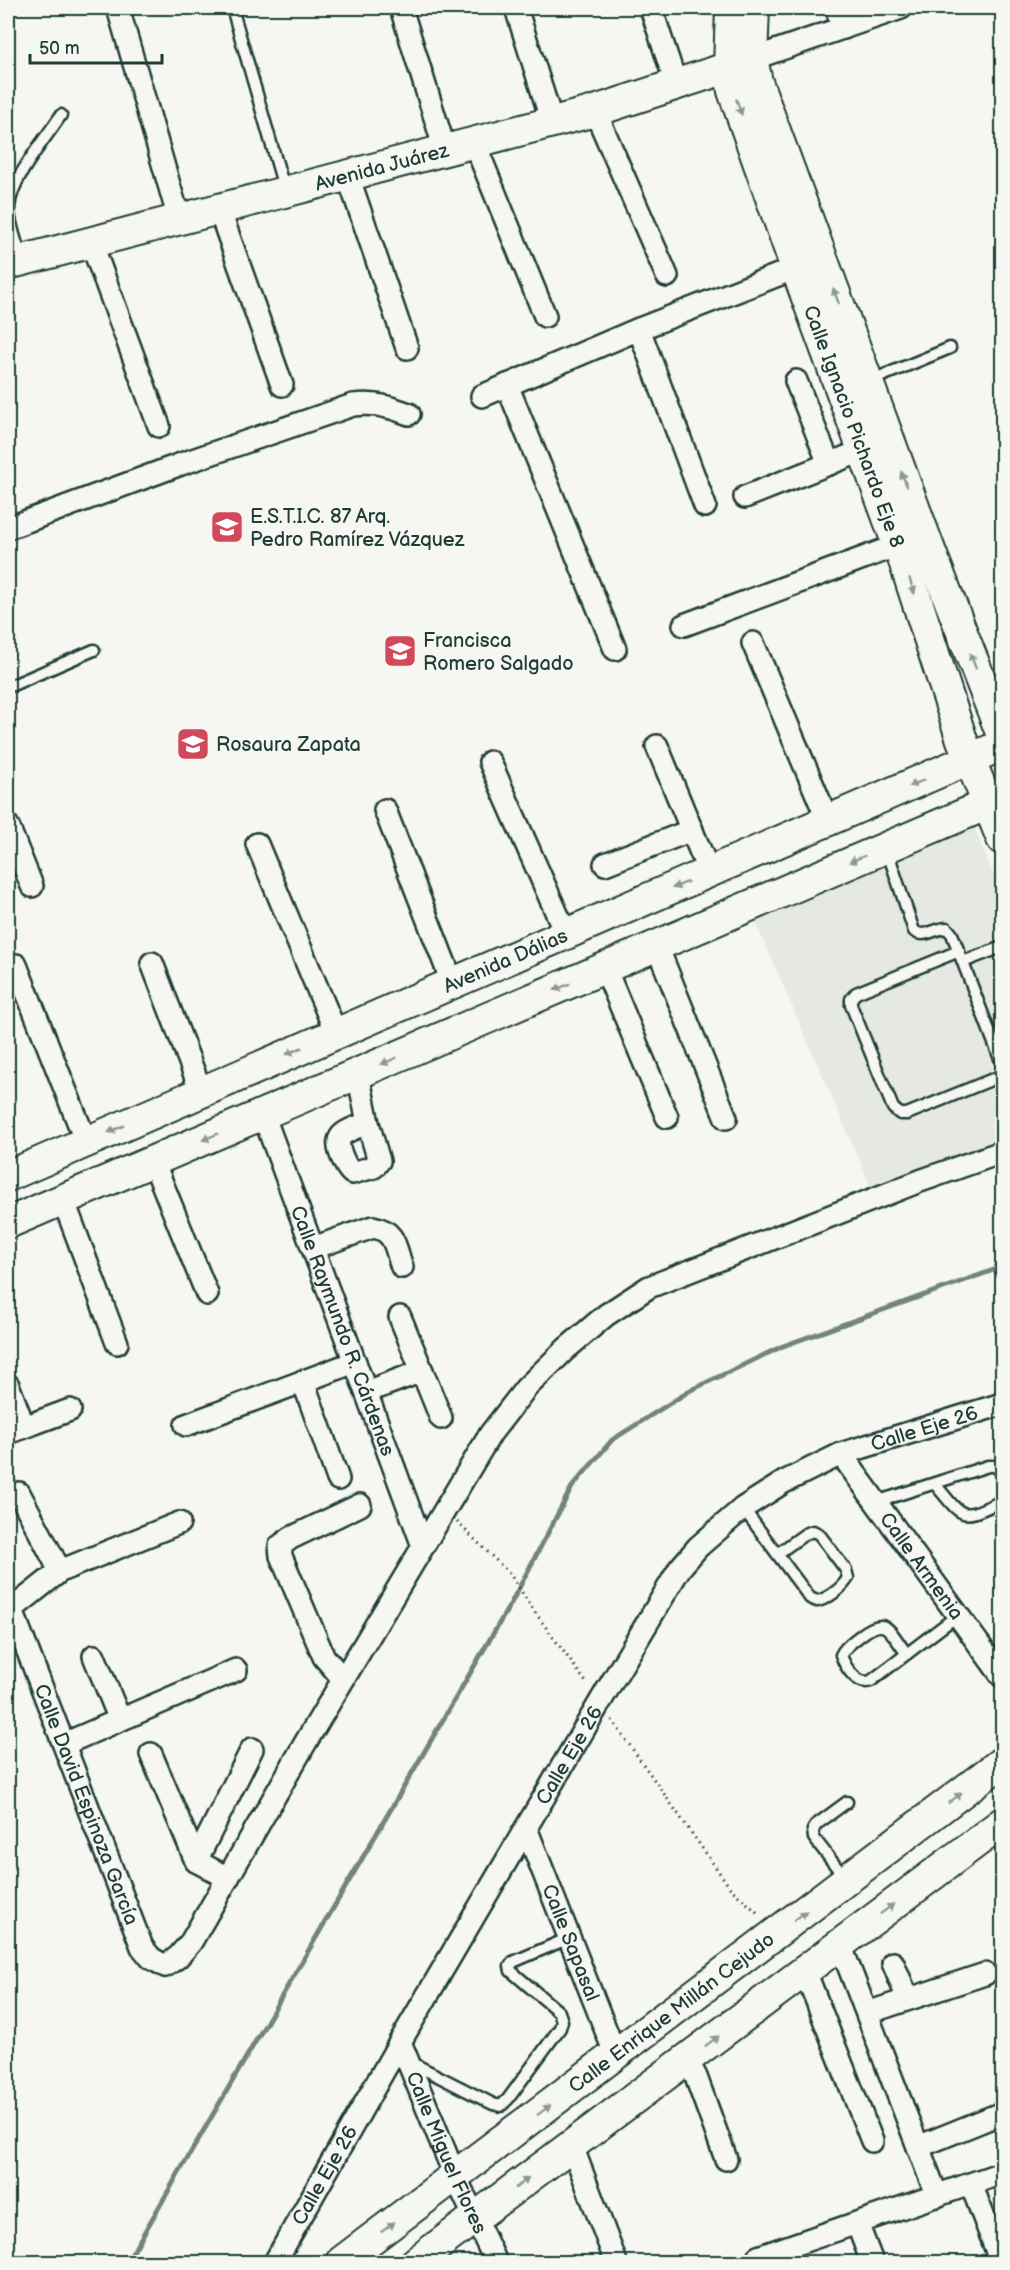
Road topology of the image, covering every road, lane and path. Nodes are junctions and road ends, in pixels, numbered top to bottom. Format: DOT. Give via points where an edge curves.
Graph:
graph roads {
  1 [pos="118,8"];
  2 [pos="232,8"];
  3 [pos="401,8"];
  4 [pos="516,8"];
  5 [pos="651,8"];
  6 [pos="731,8"];
  7 [pos="754,8"];
  8 [pos="836,8"];
  9 [pos="902,8"];
  10 [pos="844,27"];
  11 [pos="741,63"];
  12 [pos="676,84"];
  13 [pos="595,111"];
  14 [pos="61,115"];
  15 [pos="552,122"];
  16 [pos="474,142"];
  17 [pos="444,150"];
  18 [pos="348,176"];
  19 [pos="285,192"];
  20 [pos="219,209"];
  21 [pos="179,219"];
  22 [pos="91,243"];
  23 [pos="14,262"];
  24 [pos="796,268"];
  25 [pos="667,276"];
  26 [pos="545,316"];
  27 [pos="639,328"];
  28 [pos="407,348"];
  29 [pos="950,348"];
  30 [pos="796,381"];
  31 [pos="867,382"];
  32 [pos="282,385"];
  33 [pos="507,385"];
  34 [pos="482,396"];
  35 [pos="409,414"];
  36 [pos="159,426"];
  37 [pos="864,450"];
  38 [pos="829,464"];
  39 [pos="745,497"];
  40 [pos="705,506"];
  41 [pos="8,528"];
  42 [pos="898,545"];
  43 [pos="684,625"];
  44 [pos="753,643"];
  45 [pos="615,649"];
  46 [pos="94,651"];
  47 [pos="8,687"];
  48 [pos="1002,735"];
  49 [pos="1002,745"];
  50 [pos="657,746"];
  51 [pos="970,760"];
  52 [pos="490,762"];
  53 [pos="995,800"];
  54 [pos="385,810"];
  55 [pos="828,821"];
  56 [pos="8,826"];
  57 [pos="692,830"];
  58 [pos="1002,839"];
  59 [pos="257,844"];
  60 [pos="886,847"];
  61 [pos="752,854"];
  62 [pos="605,864"];
  63 [pos="709,872"];
  64 [pos="32,886"];
  65 [pos="769,897"];
  66 [pos="566,934"];
  67 [pos="657,946"];
  68 [pos="1002,946"];
  69 [pos="961,956"];
  70 [pos="152,963"];
  71 [pos="16,965"];
  72 [pos="605,968"];
  73 [pos="438,988"];
  74 [pos="336,1033"];
  75 [pos="443,1038"];
  76 [pos="1002,1064"];
  77 [pos="1002,1069"];
  78 [pos="358,1074"];
  79 [pos="201,1091"];
  80 [pos="263,1114"];
  81 [pos="667,1117"];
  82 [pos="726,1118"];
  83 [pos="368,1123"];
  84 [pos="75,1147"];
  85 [pos="1002,1152"];
  86 [pos="153,1161"];
  87 [pos="8,1176"];
  88 [pos="72,1195"];
  89 [pos="8,1223"];
  90 [pos="313,1248"];
  91 [pos="402,1267"];
  92 [pos="207,1294"];
  93 [pos="400,1317"];
  94 [pos="117,1343"];
  95 [pos="355,1362"];
  96 [pos="422,1371"];
  97 [pos="303,1381"];
  98 [pos="8,1385"];
  99 [pos="366,1392"];
  100 [pos="1002,1404"];
  101 [pos="70,1410"];
  102 [pos="441,1418"];
  103 [pos="186,1425"];
  104 [pos="16,1430"];
  105 [pos="841,1454"];
  106 [pos="1002,1472"];
  107 [pos="338,1479"];
  108 [pos="935,1484"];
  109 [pos="19,1493"];
  110 [pos="1002,1501"];
  111 [pos="876,1502"];
  112 [pos="360,1505"];
  113 [pos="743,1508"];
  114 [pos="445,1510"];
  115 [pos="179,1523"];
  116 [pos="423,1546"];
  117 [pos="777,1554"];
  118 [pos="60,1571"];
  119 [pos="9,1605"];
  120 [pos="958,1615"];
  121 [pos="907,1654"];
  122 [pos="94,1656"];
  123 [pos="236,1670"];
  124 [pos="1002,1676"];
  125 [pos="344,1679"];
  126 [pos="600,1702"];
  127 [pos="120,1720"];
  128 [pos="64,1744"];
  129 [pos="252,1749"];
  130 [pos="151,1754"];
  131 [pos="1002,1762"];
  132 [pos="847,1802"];
  133 [pos="1002,1823"];
  134 [pos="526,1828"];
  135 [pos="195,1861"];
  136 [pos="228,1878"];
  137 [pos="847,1881"];
  138 [pos="779,1932"];
  139 [pos="569,1938"];
  140 [pos="840,1944"];
  141 [pos="893,1963"];
  142 [pos="805,1971"];
  143 [pos="984,1974"];
  144 [pos="908,1999"];
  145 [pos="867,2013"];
  146 [pos="400,2042"];
  147 [pos="616,2056"];
  148 [pos="687,2060"];
  149 [pos="409,2062"];
  150 [pos="1002,2113"];
  151 [pos="872,2141"];
  152 [pos="572,2146"];
  153 [pos="918,2148"];
  154 [pos="726,2159"];
  155 [pos="1002,2173"];
  156 [pos="455,2176"];
  157 [pos="971,2184"];
  158 [pos="937,2196"];
  159 [pos="476,2218"];
  160 [pos="857,2223"];
  161 [pos="758,2257"];
  162 [pos="489,2259"];
  163 [pos="275,2262"];
  164 [pos="342,2262"];
  165 [pos="416,2262"];
  166 [pos="616,2262"];
  167 [pos="872,2262"];
  168 [pos="1001,2262"];
  1 -- 21 [label="street"];
  2 -- 19 [label="lane"];
  3 -- 17 [label="street"];
  4 -- 15 [label="street"];
  5 -- 12 [label="street"];
  6 -- 11 [label="main road, Calle Ignacio Pichardo Eje 8"];
  7 -- 11 [label="main road, Calle Ignacio Pichardo Eje 8"];
  8 -- 10 [label="street"];
  9 -- 10 [label="street"];
  10 -- 11 [label="street"];
  11 -- 12 [label="main road, Avenida Juárez"];
  11 -- 24 [label="main road, Calle Ignacio Pichardo Eje 8, one-way" via="733,91"];
  31 -- 11 [label="main road, Calle Ignacio Pichardo Eje 8, one-way" via="757,82"];
  12 -- 13 [label="main road, Avenida Juárez"];
  13 -- 15 [label="main road, Avenida Juárez"];
  13 -- 25 [label="street"];
  14 -- 23 [label="lane" via="12,195 9,210"];
  15 -- 16 [label="main road, Avenida Juárez"];
  16 -- 17 [label="main road, Avenida Juárez"];
  16 -- 26 [label="street"];
  17 -- 18 [label="main road, Avenida Juárez"];
  18 -- 19 [label="main road, Avenida Juárez"];
  18 -- 28 [label="street"];
  19 -- 20 [label="main road, Avenida Juárez"];
  20 -- 21 [label="main road, Avenida Juárez"];
  20 -- 32 [label="street"];
  21 -- 22 [label="main road, Avenida Juárez"];
  22 -- 23 [label="main road, Avenida Juárez"];
  22 -- 36 [label="street"];
  24 -- 27 [label="street"];
  24 -- 37 [label="main road, Calle Ignacio Pichardo Eje 8"];
  27 -- 33 [label="street"];
  27 -- 40 [label="street"];
  29 -- 31 [label="lane"];
  30 -- 38 [label="street"];
  48 -- 31 [label="main road, Calle Ignacio Pichardo Eje 8, one-way"];
  33 -- 34 [label="street"];
  33 -- 45 [label="street"];
  35 -- 41 [label="street" via="388,406 353,405"];
  37 -- 38 [label="street"];
  37 -- 42 [label="main road, Calle Ignacio Pichardo Eje 8"];
  38 -- 39 [label="street"];
  42 -- 43 [label="street"];
  42 -- 51 [label="main road, Calle Ignacio Pichardo Eje 8, one-way"];
  44 -- 55 [label="street"];
  46 -- 47 [label="lane"];
  49 -- 51 [label="main road, Avenida Dálias"];
  50 -- 57 [label="street"];
  51 -- 53 [label="main road, Calle Ignacio Pichardo Eje 8"];
  51 -- 55 [label="main road, Avenida Dálias, one-way"];
  52 -- 66 [label="street"];
  53 -- 58 [label="main road, Calle Ignacio Pichardo Eje 8"];
  53 -- 60 [label="main road"];
  54 -- 73 [label="street"];
  55 -- 61 [label="main road, Avenida Dálias"];
  56 -- 64 [label="street"];
  57 -- 62 [label="street"];
  57 -- 63 [label="street"];
  59 -- 74 [label="street"];
  60 -- 65 [label="main road, one-way"];
  60 -- 69 [label="lane" via="914,931 925,934 947,928"];
  61 -- 63 [label="main road, Avenida Dálias"];
  61 -- 65 [label="main road"];
  63 -- 66 [label="main road, Avenida Dálias, one-way"];
  65 -- 67 [label="main road"];
  66 -- 73 [label="main road, Avenida Dálias"];
  67 -- 72 [label="main road"];
  67 -- 82 [label="street"];
  68 -- 69 [label="lane"];
  69 -- 76 [label="lane"];
  69 -- 77 [label="lane" via="856,993 850,999 851,1005 894,1108 900,1114 998,1077"];
  70 -- 79 [label="street"];
  71 -- 84 [label="street"];
  72 -- 75 [label="main road, one-way"];
  72 -- 81 [label="street"];
  73 -- 74 [label="main road, Avenida Dálias"];
  73 -- 75 [label="main road"];
  74 -- 79 [label="main road, Avenida Dálias, one-way"];
  75 -- 78 [label="main road, one-way"];
  78 -- 80 [label="main road"];
  78 -- 83 [label="street"];
  79 -- 84 [label="main road, Avenida Dálias, one-way"];
  80 -- 86 [label="main road, one-way"];
  80 -- 90 [label="street, Calle Raymundo R. Cárdenas"];
  84 -- 87 [label="main road, Avenida Dálias"];
  84 -- 88 [label="main road"];
  85 -- 114 [label="street" via="650,1287 606,1315 526,1388 491,1433"];
  86 -- 88 [label="main road"];
  86 -- 92 [label="street"];
  88 -- 89 [label="main road"];
  88 -- 94 [label="street"];
  90 -- 91 [label="street" via="373,1227 383,1229 390,1233"];
  90 -- 95 [label="street, Calle Raymundo R. Cárdenas"];
  93 -- 96 [label="street"];
  95 -- 97 [label="street"];
  95 -- 99 [label="street, Calle Raymundo R. Cárdenas"];
  96 -- 99 [label="street"];
  96 -- 102 [label="street"];
  97 -- 103 [label="street"];
  97 -- 107 [label="street"];
  98 -- 104 [label="street"];
  99 -- 116 [label="street, Calle Raymundo R. Cárdenas"];
  100 -- 105 [label="street, Calle Eje 26"];
  101 -- 104 [label="street"];
  105 -- 111 [label="street, Calle Armenia"];
  105 -- 113 [label="street, Calle Eje 26"];
  106 -- 108 [label="lane" via="988,1466"];
  108 -- 110 [label="lane" via="964,1515"];
  108 -- 111 [label="lane"];
  109 -- 118 [label="street"];
  111 -- 120 [label="street, Calle Armenia"];
  112 -- 125 [label="street" via="280,1546 314,1636 324,1656"];
  113 -- 117 [label="lane"];
  113 -- 126 [label="street, Calle Eje 26" via="698,1547 681,1568"];
  114 -- 116 [label="street"];
  114 -- 126 [label="path" via="510,1574"];
  115 -- 118 [label="street"];
  116 -- 125 [label="street"];
  117 -- 117 [label="lane" via="813,1531 846,1570 848,1578 817,1601 810,1598"];
  118 -- 119 [label="street"];
  119 -- 128 [label="street, Calle David Espinoza García"];
  120 -- 121 [label="lane"];
  120 -- 124 [label="street, Calle Armenia"];
  121 -- 121 [label="lane" via="865,1683 859,1682 841,1655 844,1648 880,1624"];
  122 -- 127 [label="street"];
  123 -- 127 [label="street"];
  125 -- 136 [label="street"];
  126 -- 134 [label="street, Calle Eje 26"];
  126 -- 138 [label="path" via="731,1889"];
  127 -- 128 [label="street"];
  128 -- 136 [label="street, Calle David Espinoza García" via="142,1947 151,1958 165,1966 178,1957"];
  129 -- 135 [label="street"];
  130 -- 135 [label="street"];
  137 -- 131 [label="main road, Calle Enrique Millán Cejudo, one-way"];
  132 -- 137 [label="lane" via="813,1830 814,1838"];
  140 -- 133 [label="main road, one-way"];
  134 -- 139 [label="street, Calle Sapasal"];
  134 -- 146 [label="street, Calle Eje 26"];
  135 -- 136 [label="street"];
  138 -- 137 [label="main road, Calle Enrique Millán Cejudo, one-way"];
  138 -- 147 [label="main road, Calle Enrique Millán Cejudo"];
  139 -- 147 [label="street, Calle Sapasal"];
  139 -- 149 [label="lane" via="510,1966 559,2012 562,2021 501,2106"];
  140 -- 142 [label="main road"];
  140 -- 145 [label="street"];
  141 -- 144 [label="street"];
  148 -- 142 [label="main road, one-way"];
  142 -- 151 [label="street"];
  143 -- 144 [label="street"];
  144 -- 145 [label="street"];
  145 -- 153 [label="street"];
  146 -- 149 [label="street, Calle Miguel Flores"];
  146 -- 163 [label="street, Calle Eje 26"];
  156 -- 147 [label="main road, Calle Enrique Millán Cejudo, one-way"];
  148 -- 152 [label="main road"];
  148 -- 154 [label="street"];
  149 -- 156 [label="street, Calle Miguel Flores"];
  150 -- 153 [label="street"];
  159 -- 152 [label="main road, one-way"];
  152 -- 166 [label="street"];
  153 -- 158 [label="street"];
  155 -- 157 [label="street"];
  156 -- 159 [label="street, Calle Miguel Flores"];
  164 -- 156 [label="main road, Calle Enrique Millán Cejudo, one-way"];
  157 -- 158 [label="street"];
  157 -- 168 [label="street"];
  158 -- 160 [label="street"];
  159 -- 162 [label="street, Calle Miguel Flores"];
  159 -- 165 [label="main road"];
  160 -- 161 [label="street"];
  160 -- 167 [label="street"];
}
